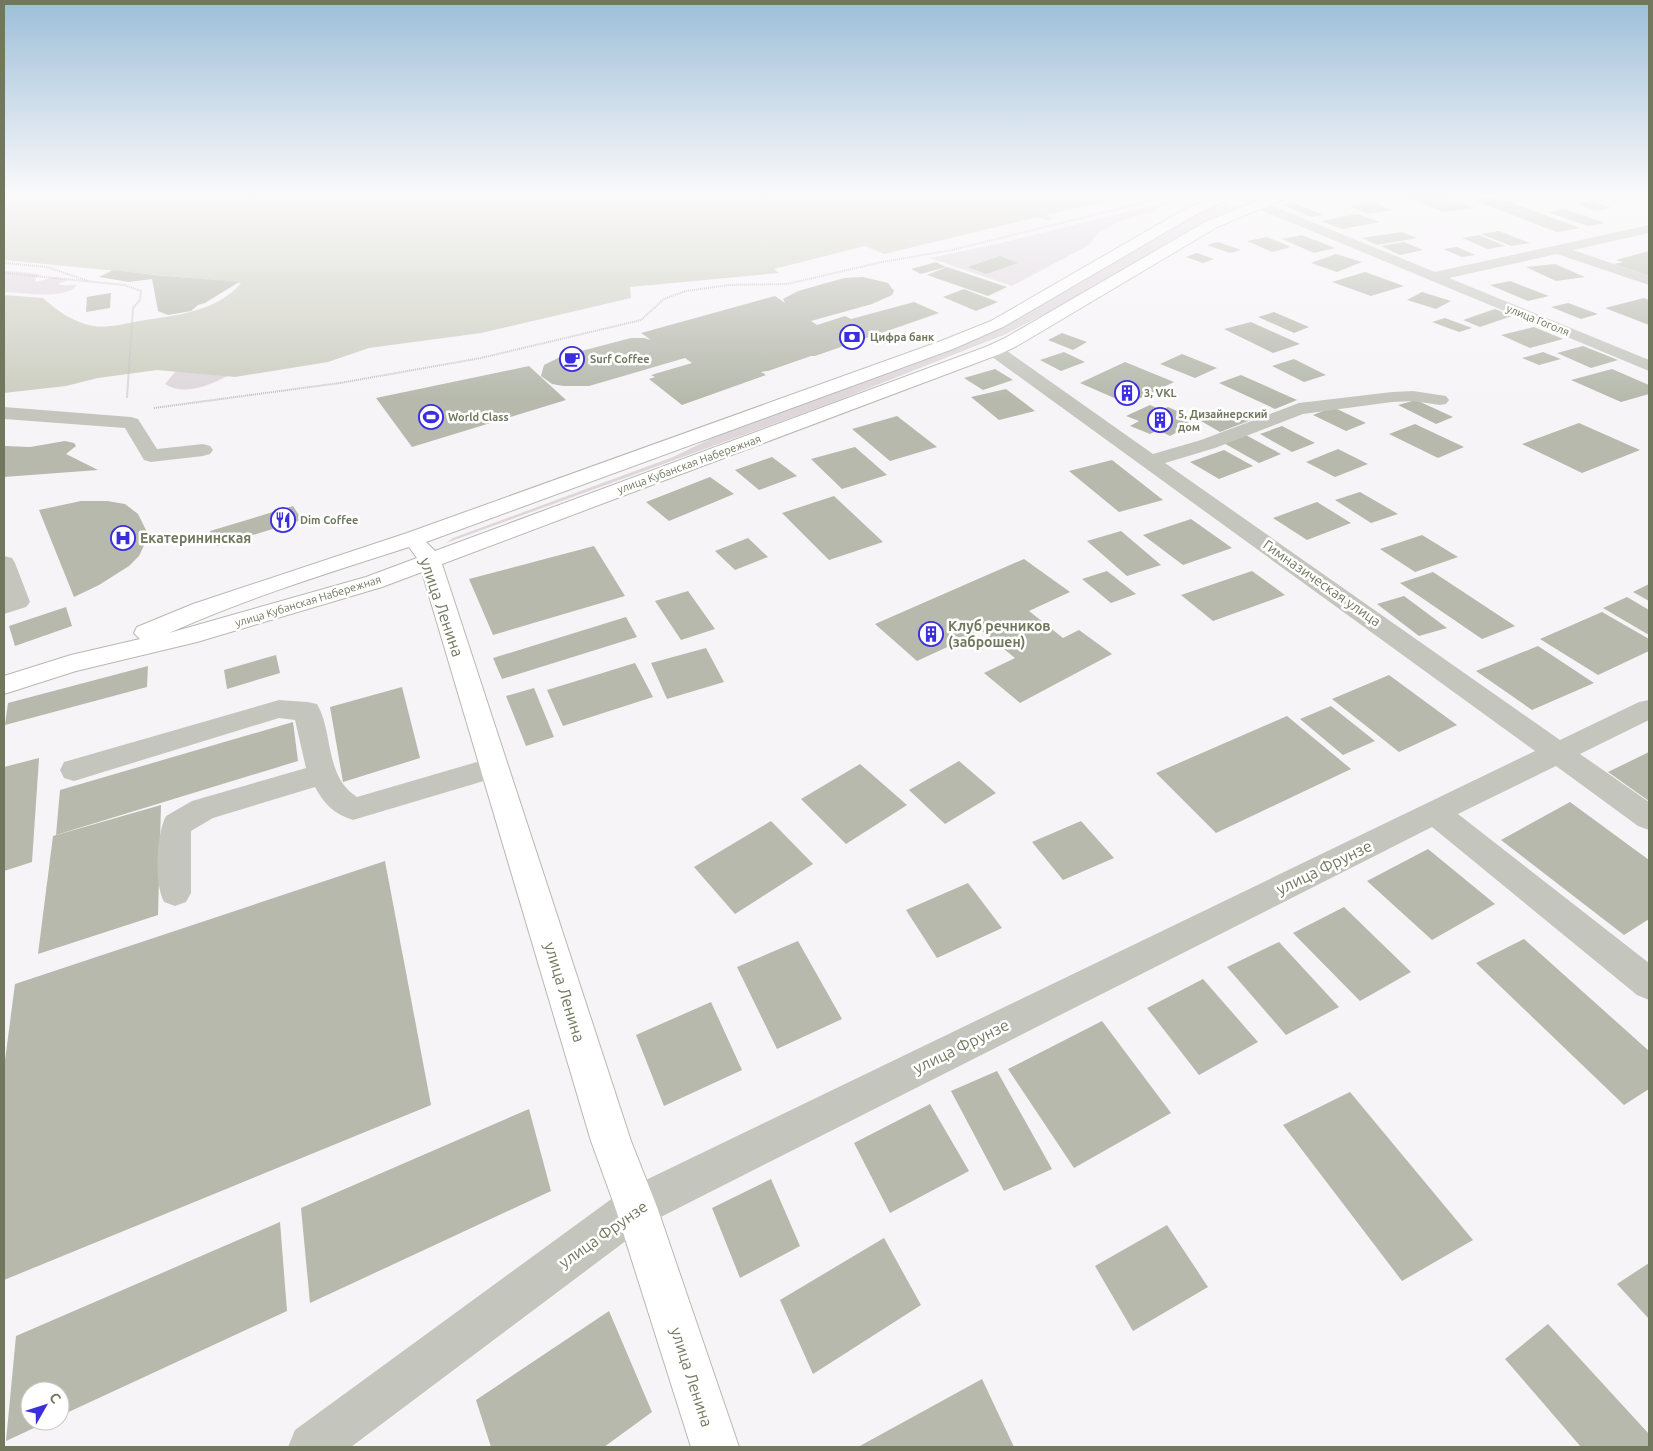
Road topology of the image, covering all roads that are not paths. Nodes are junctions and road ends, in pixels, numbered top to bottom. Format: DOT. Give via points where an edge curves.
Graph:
graph roads {
  1 [pos="1100,264"];
  2 [pos="1144,264"];
  3 [pos="1403,264"];
  4 [pos="1489,264"];
  5 [pos="1598,264"];
  6 [pos="1433,276"];
  7 [pos="1649,281"];
  8 [pos="994,350"];
  9 [pos="1649,366"];
  10 [pos="1440,400"];
  11 [pos="4,413"];
  12 [pos="203,450"];
  13 [pos="1149,461"];
  14 [pos="415,538"];
  15 [pos="430,561"];
  16 [pos="4,563"];
  17 [pos="4,607"];
  18 [pos="71,664"];
  19 [pos="4,685"];
  20 [pos="1649,709"];
  21 [pos="1558,752"];
  22 [pos="494,768"];
  23 [pos="74,770"];
  24 [pos="322,774"];
  25 [pos="1435,812"];
  26 [pos="1649,818"];
  27 [pos="175,894"];
  28 [pos="1649,984"];
  29 [pos="636,1207"];
  30 [pos="312,1447"];
  31 [pos="715,1447"];
  1 -- 14 [label="main road, улица Кубанская Набережная" via="996,324 947,345"];
  2 -- 8 [label="main road, улица Кубанская Набережная"];
  3 -- 6 [label="street, улица Гоголя"];
  4 -- 6 [label="street"];
  5 -- 7 [label="street"];
  6 -- 9 [label="street, улица Гоголя"];
  8 -- 13 [label="street, Гимназическая улица"];
  8 -- 15 [label="main road, улица Кубанская Набережная"];
  10 -- 13 [label="street" via="1406,396 1299,409 1208,444"];
  11 -- 12 [label="street" via="131,423 151,456"];
  13 -- 21 [label="street, Гимназическая улица"];
  14 -- 15 [label="main road, улица Ленина"];
  14 -- 18 [label="main road, улица Кубанская Набережная" via="202,609"];
  15 -- 18 [label="main road, улица Кубанская Набережная" via="374,582 188,636"];
  15 -- 22 [label="main road, улица Ленина"];
  16 -- 17 [label="street" via="18,602"];
  18 -- 19 [label="main road, улица Кубанская Набережная"];
  20 -- 21 [label="street, улица Фрунзе"];
  21 -- 25 [label="street, улица Фрунзе"];
  21 -- 26 [label="street, Гимназическая улица"];
  22 -- 24 [label="street" via="353,809 342,803"];
  22 -- 29 [label="main road, улица Ленина" via="611,1140"];
  23 -- 24 [label="street" via="279,709 307,711"];
  24 -- 27 [label="street" via="203,809 177,824 174,837"];
  25 -- 28 [label="street"];
  25 -- 29 [label="street, улица Фрунзе"];
  29 -- 30 [label="street, улица Фрунзе"];
  29 -- 31 [label="main road, улица Ленина"];
}
